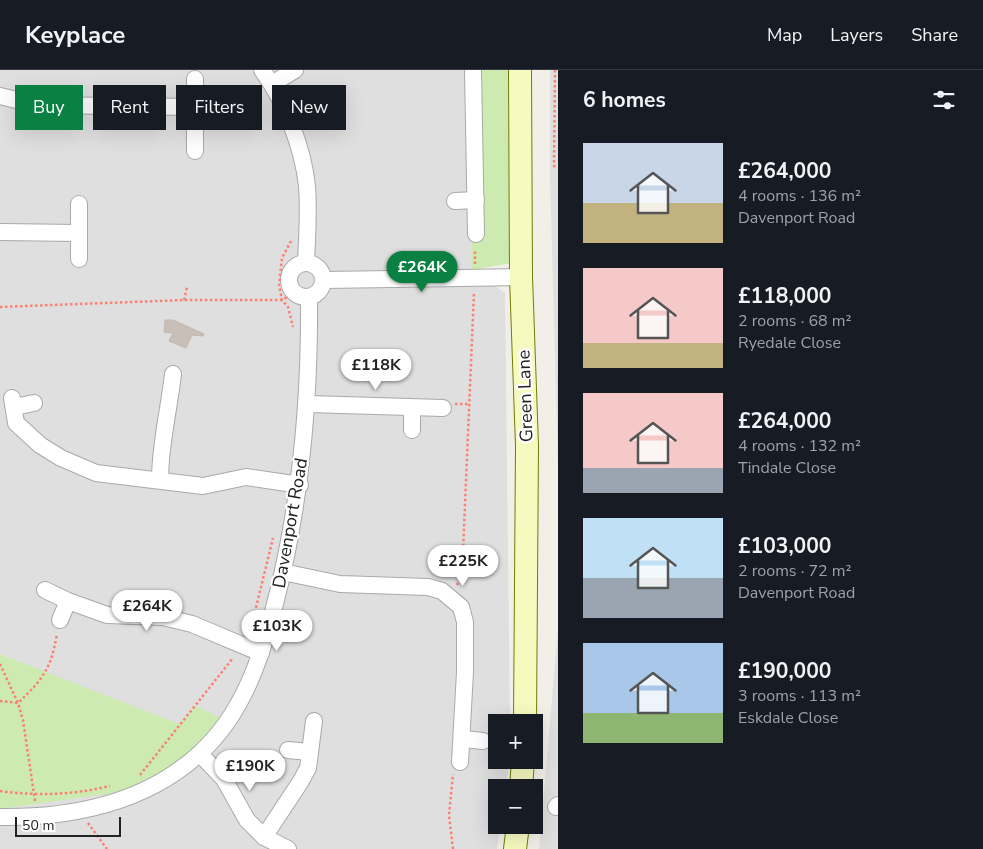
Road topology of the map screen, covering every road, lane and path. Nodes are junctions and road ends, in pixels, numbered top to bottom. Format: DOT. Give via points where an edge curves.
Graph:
graph roads {
  1 [pos="262,70"];
  2 [pos="295,70"];
  3 [pos="473,70"];
  4 [pos="520,70"];
  5 [pos="555,70"];
  6 [pos="195,79"];
  7 [pos="272,84"];
  8 [pos="195,85"];
  9 [pos="0,96"];
  10 [pos="176,107"];
  11 [pos="195,130"];
  12 [pos="195,151"];
  13 [pos="558,166"];
  14 [pos="476,200"];
  15 [pos="456,201"];
  16 [pos="79,204"];
  17 [pos="0,232"];
  18 [pos="79,233"];
  19 [pos="476,234"];
  20 [pos="79,259"];
  21 [pos="306,263"];
  22 [pos="474,277"];
  23 [pos="521,277"];
  24 [pos="324,280"];
  25 [pos="187,287"];
  26 [pos="301,295"];
  27 [pos="184,300"];
  28 [pos="0,307"];
  29 [pos="176,383"];
  30 [pos="34,403"];
  31 [pos="308,404"];
  32 [pos="412,408"];
  33 [pos="443,408"];
  34 [pos="412,430"];
  35 [pos="160,480"];
  36 [pos="300,485"];
  37 [pos="283,572"];
  38 [pos="45,590"];
  39 [pos="451,597"];
  40 [pos="68,601"];
  41 [pos="60,620"];
  42 [pos="261,653"];
  43 [pos="0,664"];
  44 [pos="0,701"];
  45 [pos="18,703"];
  46 [pos="525,714"];
  47 [pos="314,722"];
  48 [pos="463,739"];
  49 [pos="483,742"];
  50 [pos="288,750"];
  51 [pos="310,752"];
  52 [pos="200,754"];
  53 [pos="460,762"];
  54 [pos="82,811"];
  55 [pos="0,817"];
  56 [pos="38,818"];
  57 [pos="517,834"];
  58 [pos="264,837"];
  59 [pos="107,849"];
  60 [pos="288,849"];
  61 [pos="453,849"];
  62 [pos="515,849"];
  1 -- 7 [label="street"];
  2 -- 7 [label="street"];
  3 -- 14 [label="street"];
  4 -- 23 [label="main road, Green Lane"];
  5 -- 13 [label="path" via="554,166"];
  6 -- 8 [label="street"];
  7 -- 21 [label="street" via="292,124 307,185"];
  9 -- 10 [label="street" via="38,105"];
  11 -- 12 [label="street"];
  14 -- 15 [label="street"];
  14 -- 19 [label="street"];
  16 -- 18 [label="street"];
  17 -- 18 [label="street"];
  18 -- 20 [label="street"];
  19 -- 22 [label="path"];
  21 -- 24 [label="street" via="315,265"];
  21 -- 26 [label="street" via="292,270 289,283"];
  22 -- 23 [label="street"];
  22 -- 24 [label="street"];
  22 -- 39 [label="path" via="462,575"];
  23 -- 46 [label="main road, Green Lane" via="527,446"];
  24 -- 26 [label="street" via="317,294"];
  25 -- 27 [label="path"];
  26 -- 27 [label="path" via="282,300"];
  26 -- 31 [label="street, Davenport Road"];
  27 -- 28 [label="path"];
  29 -- 35 [label="street" via="160,450"];
  30 -- 35 [label="street" via="13,402 16,424 61,458 96,472"];
  31 -- 32 [label="street"];
  31 -- 36 [label="street, Davenport Road"];
  32 -- 33 [label="street"];
  32 -- 34 [label="street"];
  35 -- 36 [label="street" via="203,486 246,477"];
  36 -- 37 [label="street, Davenport Road"];
  37 -- 39 [label="street" via="340,584 428,586"];
  37 -- 42 [label="street, Davenport Road"];
  38 -- 40 [label="street"];
  39 -- 48 [label="street" via="461,607 465,622"];
  40 -- 41 [label="street"];
  40 -- 42 [label="street" via="107,615 163,617 192,624"];
  41 -- 45 [label="path" via="55,647 43,678"];
  42 -- 52 [label="street, Davenport Road" via="247,689 231,716"];
  43 -- 45 [label="path"];
  44 -- 45 [label="path"];
  45 -- 56 [label="path"];
  47 -- 51 [label="street"];
  48 -- 49 [label="street"];
  48 -- 53 [label="street"];
  50 -- 51 [label="street"];
  51 -- 58 [label="street" via="308,768 301,782"];
  52 -- 54 [label="street, Davenport Road" via="153,786"];
  52 -- 58 [label="street" via="224,780 247,820"];
  53 -- 61 [label="path" via="454,761 448,815"];
  54 -- 56 [label="street, Davenport Road"];
  54 -- 59 [label="path"];
  55 -- 56 [label="street, Davenport Road"];
  57 -- 62 [label="main road"];
  58 -- 60 [label="street"];
}
